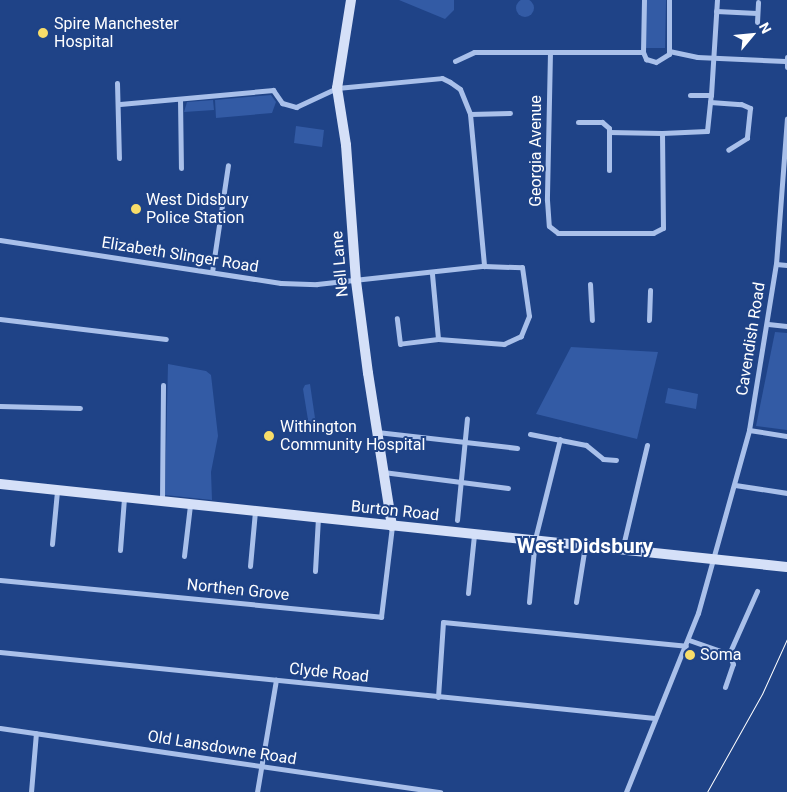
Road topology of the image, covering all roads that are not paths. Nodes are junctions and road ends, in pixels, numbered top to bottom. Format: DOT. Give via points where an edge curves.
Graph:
graph roads {
  1 [pos="351,0"];
  2 [pos="644,0"];
  3 [pos="669,0"];
  4 [pos="717,0"];
  5 [pos="758,2"];
  6 [pos="716,11"];
  7 [pos="757,12"];
  8 [pos="757,22"];
  9 [pos="669,51"];
  10 [pos="550,52"];
  11 [pos="643,52"];
  12 [pos="713,57"];
  13 [pos="786,59"];
  14 [pos="455,61"];
  15 [pos="787,67"];
  16 [pos="118,82"];
  17 [pos="337,88"];
  18 [pos="690,95"];
  19 [pos="711,95"];
  20 [pos="180,99"];
  21 [pos="710,102"];
  22 [pos="120,104"];
  23 [pos="510,113"];
  24 [pos="470,114"];
  25 [pos="787,118"];
  26 [pos="578,122"];
  27 [pos="609,132"];
  28 [pos="662,133"];
  29 [pos="728,150"];
  30 [pos="786,150"];
  31 [pos="119,158"];
  32 [pos="228,165"];
  33 [pos="181,168"];
  34 [pos="609,170"];
  35 [pos="784,208"];
  36 [pos="0,240"];
  37 [pos="776,264"];
  38 [pos="787,265"];
  39 [pos="484,266"];
  40 [pos="212,272"];
  41 [pos="432,274"];
  42 [pos="356,280"];
  43 [pos="590,284"];
  44 [pos="650,290"];
  45 [pos="397,318"];
  46 [pos="0,319"];
  47 [pos="592,320"];
  48 [pos="649,320"];
  49 [pos="768,324"];
  50 [pos="787,326"];
  51 [pos="166,339"];
  52 [pos="438,339"];
  53 [pos="163,385"];
  54 [pos="0,406"];
  55 [pos="80,408"];
  56 [pos="467,418"];
  57 [pos="748,430"];
  58 [pos="376,432"];
  59 [pos="530,434"];
  60 [pos="787,436"];
  61 [pos="560,439"];
  62 [pos="466,441"];
  63 [pos="647,445"];
  64 [pos="517,448"];
  65 [pos="616,460"];
  66 [pos="383,472"];
  67 [pos="463,482"];
  68 [pos="0,484"];
  69 [pos="735,485"];
  70 [pos="508,488"];
  71 [pos="57,491"];
  72 [pos="787,493"];
  73 [pos="124,498"];
  74 [pos="162,502"];
  75 [pos="190,505"];
  76 [pos="255,511"];
  77 [pos="318,518"];
  78 [pos="457,520"];
  79 [pos="392,526"];
  80 [pos="474,535"];
  81 [pos="535,539"];
  82 [pos="52,544"];
  83 [pos="585,546"];
  84 [pos="120,550"];
  85 [pos="622,551"];
  86 [pos="184,556"];
  87 [pos="714,560"];
  88 [pos="250,566"];
  89 [pos="787,567"];
  90 [pos="315,571"];
  91 [pos="0,580"];
  92 [pos="757,591"];
  93 [pos="468,593"];
  94 [pos="528,602"];
  95 [pos="576,602"];
  96 [pos="687,643"];
  97 [pos="0,652"];
  98 [pos="729,654"];
  99 [pos="276,680"];
  100 [pos="725,687"];
  101 [pos="438,697"];
  102 [pos="656,718"];
  103 [pos="0,728"];
  104 [pos="36,733"];
  105 [pos="261,767"];
  106 [pos="31,792"];
  107 [pos="257,792"];
  108 [pos="440,792"];
  109 [pos="626,792"];
  1 -- 17 [label="street, Nell Lane"];
  2 -- 11 [label="street"];
  3 -- 9 [label="street"];
  4 -- 6 [label="street"];
  5 -- 7 [label="street"];
  6 -- 7 [label="street"];
  6 -- 12 [label="street"];
  7 -- 8 [label="street"];
  9 -- 11 [label="street" via="666,58 656,62 648,60"];
  9 -- 12 [label="street" via="684,56"];
  10 -- 11 [label="street"];
  10 -- 14 [label="street" via="474,52"];
  10 -- 28 [label="street, Georgia Avenue" via="547,200 549,226 558,233 653,233 663,228"];
  12 -- 13 [label="street"];
  12 -- 19 [label="street"];
  13 -- 15 [label="street"];
  16 -- 22 [label="street"];
  17 -- 20 [label="street" via="296,107 282,102 273,90"];
  17 -- 24 [label="street" via="442,78 460,89"];
  17 -- 42 [label="street, Nell Lane" via="346,145"];
  18 -- 19 [label="street"];
  19 -- 21 [label="street"];
  20 -- 22 [label="street"];
  20 -- 33 [label="street"];
  21 -- 28 [label="street" via="707,131"];
  21 -- 29 [label="street" via="741,104 750,108 747,138"];
  22 -- 31 [label="street"];
  23 -- 24 [label="street"];
  24 -- 39 [label="street"];
  25 -- 30 [label="street, Cavendish Road"];
  26 -- 27 [label="street" via="602,122"];
  27 -- 28 [label="street"];
  27 -- 34 [label="street"];
  30 -- 35 [label="street, Cavendish Road"];
  32 -- 40 [label="street"];
  35 -- 37 [label="street, Cavendish Road"];
  36 -- 40 [label="street, Elizabeth Slinger Road"];
  37 -- 38 [label="street"];
  37 -- 49 [label="street, Cavendish Road"];
  39 -- 41 [label="street, Elizabeth Slinger Road"];
  39 -- 52 [label="street, Elizabeth Slinger Road" via="522,267 529,316 521,336 504,344"];
  40 -- 42 [label="street, Elizabeth Slinger Road" via="281,283"];
  41 -- 42 [label="street, Elizabeth Slinger Road"];
  41 -- 52 [label="street"];
  42 -- 58 [label="street, Nell Lane"];
  43 -- 47 [label="street"];
  44 -- 48 [label="street"];
  45 -- 52 [label="street" via="400,344"];
  46 -- 51 [label="street"];
  49 -- 50 [label="street"];
  49 -- 57 [label="street, Cavendish Road"];
  53 -- 74 [label="street"];
  54 -- 55 [label="street"];
  56 -- 62 [label="street"];
  57 -- 60 [label="street"];
  57 -- 69 [label="street, Cavendish Road"];
  58 -- 62 [label="street"];
  58 -- 66 [label="street, Nell Lane"];
  59 -- 61 [label="street"];
  61 -- 65 [label="street" via="586,445 603,459"];
  61 -- 81 [label="street"];
  62 -- 64 [label="street"];
  62 -- 67 [label="street"];
  63 -- 85 [label="street"];
  66 -- 67 [label="street"];
  66 -- 79 [label="street, Nell Lane"];
  67 -- 70 [label="street"];
  67 -- 78 [label="street"];
  68 -- 71 [label="street, Burton Road"];
  69 -- 72 [label="street"];
  69 -- 87 [label="street, Cavendish Road"];
  71 -- 73 [label="street, Burton Road"];
  71 -- 82 [label="street"];
  73 -- 74 [label="street, Burton Road"];
  73 -- 84 [label="street"];
  74 -- 75 [label="street, Burton Road"];
  75 -- 76 [label="street, Burton Road"];
  75 -- 86 [label="street"];
  76 -- 77 [label="street, Burton Road"];
  76 -- 88 [label="street"];
  77 -- 79 [label="street, Burton Road"];
  77 -- 90 [label="street"];
  79 -- 80 [label="street, Burton Road"];
  79 -- 91 [label="street, Northen Grove" via="381,617"];
  80 -- 81 [label="street, Burton Road"];
  80 -- 93 [label="street"];
  81 -- 83 [label="street, Burton Road"];
  81 -- 94 [label="street"];
  83 -- 85 [label="street, Burton Road"];
  83 -- 95 [label="street"];
  85 -- 87 [label="street, Burton Road"];
  87 -- 89 [label="street, Burton Road"];
  87 -- 96 [label="street, Cavendish Road"];
  92 -- 98 [label="street"];
  96 -- 98 [label="street"];
  96 -- 101 [label="street" via="443,622"];
  96 -- 102 [label="street, Cavendish Road"];
  97 -- 99 [label="street, Clyde Road"];
  98 -- 100 [label="street" via="733,664"];
  99 -- 101 [label="street, Clyde Road"];
  99 -- 105 [label="street"];
  101 -- 102 [label="street, Clyde Road"];
  102 -- 109 [label="street, Cavendish Road"];
  103 -- 104 [label="street, Old Lansdowne Road"];
  104 -- 105 [label="street, Old Lansdowne Road"];
  104 -- 106 [label="street"];
  105 -- 107 [label="street"];
  105 -- 108 [label="street, Old Lansdowne Road"];
}
